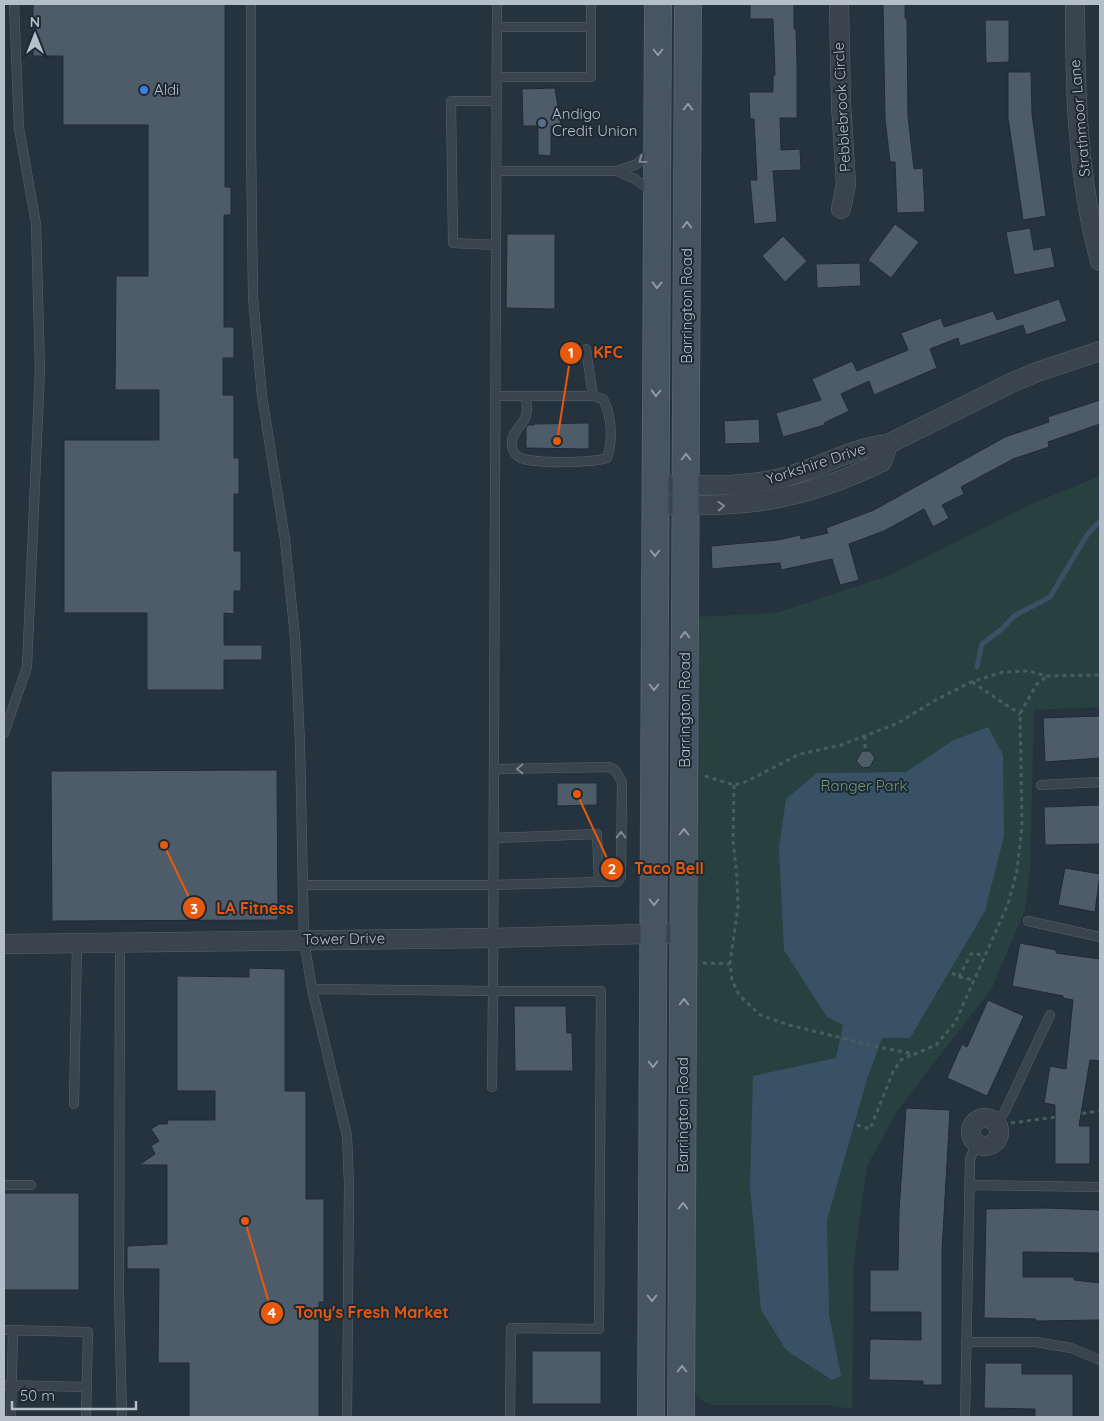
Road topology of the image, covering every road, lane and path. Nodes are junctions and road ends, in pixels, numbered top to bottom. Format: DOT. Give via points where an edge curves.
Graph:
graph roads {
  1 [pos="14,4"];
  2 [pos="251,4"];
  3 [pos="497,4"];
  4 [pos="591,4"];
  5 [pos="658,4"];
  6 [pos="688,4"];
  7 [pos="839,4"];
  8 [pos="1075,4"];
  9 [pos="497,27"];
  10 [pos="591,27"];
  11 [pos="497,76"];
  12 [pos="497,101"];
  13 [pos="658,139"];
  14 [pos="496,171"];
  15 [pos="617,171"];
  16 [pos="658,196"];
  17 [pos="842,209"];
  18 [pos="496,245"];
  19 [pos="1100,261"];
  20 [pos="586,349"];
  21 [pos="1100,351"];
  22 [pos="496,396"];
  23 [pos="526,396"];
  24 [pos="594,396"];
  25 [pos="655,495"];
  26 [pos="686,496"];
  27 [pos="1100,675"];
  28 [pos="1047,676"];
  29 [pos="971,682"];
  30 [pos="1020,714"];
  31 [pos="4,734"];
  32 [pos="864,736"];
  33 [pos="864,751"];
  34 [pos="494,769"];
  35 [pos="699,776"];
  36 [pos="1100,782"];
  37 [pos="734,785"];
  38 [pos="1040,785"];
  39 [pos="494,838"];
  40 [pos="599,882"];
  41 [pos="493,885"];
  42 [pos="303,886"];
  43 [pos="1028,920"];
  44 [pos="654,934"];
  45 [pos="684,934"];
  46 [pos="1100,937"];
  47 [pos="493,938"];
  48 [pos="304,940"];
  49 [pos="120,942"];
  50 [pos="77,943"];
  51 [pos="4,944"];
  52 [pos="983,956"];
  53 [pos="699,963"];
  54 [pos="730,964"];
  55 [pos="952,973"];
  56 [pos="959,976"];
  57 [pos="973,980"];
  58 [pos="312,989"];
  59 [pos="493,991"];
  60 [pos="1050,1015"];
  61 [pos="913,1054"];
  62 [pos="492,1087"];
  63 [pos="74,1104"];
  64 [pos="1100,1112"];
  65 [pos="1003,1123"];
  66 [pos="856,1125"];
  67 [pos="976,1143"];
  68 [pos="4,1185"];
  69 [pos="31,1185"];
  70 [pos="969,1186"];
  71 [pos="1100,1187"];
  72 [pos="8,1330"];
  73 [pos="966,1342"];
  74 [pos="1100,1360"];
  75 [pos="8,1386"];
  76 [pos="87,1387"];
  77 [pos="11,1417"];
  78 [pos="86,1417"];
  79 [pos="122,1417"];
  80 [pos="347,1417"];
  81 [pos="510,1417"];
  82 [pos="651,1417"];
  83 [pos="681,1417"];
  84 [pos="966,1417"];
  1 -- 31 [label="lane" via="19,128 36,224 40,369 27,667"];
  2 -- 42 [label="lane" via="253,297 262,396 285,540 295,637"];
  3 -- 9 [label="lane"];
  4 -- 10 [label="lane"];
  5 -- 13 [label="main road, Barrington Road, one-way"];
  26 -- 6 [label="main road, Barrington Road, one-way"];
  7 -- 17 [label="street, Pebblebrook Circle" via="846,184"];
  8 -- 19 [label="street, Strathmoor Lane" via="1076,106 1085,183"];
  9 -- 10 [label="lane"];
  9 -- 11 [label="lane"];
  10 -- 11 [label="lane" via="591,77"];
  11 -- 12 [label="lane"];
  12 -- 14 [label="lane"];
  12 -- 18 [label="lane" via="451,100 453,243"];
  13 -- 15 [label="lane, one-way" via="652,153 637,164"];
  13 -- 16 [label="main road, Barrington Road"];
  14 -- 15 [label="lane"];
  14 -- 18 [label="lane"];
  15 -- 16 [label="lane"];
  16 -- 25 [label="main road, Barrington Road, one-way"];
  18 -- 22 [label="lane"];
  20 -- 24 [label="lane"];
  21 -- 26 [label="street, Yorkshire Drive" via="1011,383 888,444 882,462 849,478 799,495 745,504"];
  22 -- 23 [label="lane"];
  22 -- 34 [label="lane"];
  23 -- 24 [label="lane"];
  23 -- 24 [label="lane" via="526,416 513,436 513,451 520,457 543,461 597,461 607,458 610,415 603,399"];
  25 -- 26 [label="street, Yorkshire Drive"];
  25 -- 44 [label="main road, Barrington Road, one-way"];
  45 -- 26 [label="main road, Barrington Road, one-way"];
  27 -- 28 [label="path"];
  28 -- 29 [label="path" via="1029,671 1003,672"];
  28 -- 30 [label="path" via="1036,685"];
  29 -- 30 [label="path"];
  29 -- 32 [label="path" via="898,723"];
  30 -- 52 [label="path" via="1022,826 1018,871 1008,904"];
  32 -- 33 [label="path"];
  32 -- 37 [label="path" via="800,754"];
  34 -- 39 [label="lane"];
  40 -- 34 [label="lane, one-way" via="617,882 621,877 622,782 616,770 609,767"];
  35 -- 37 [label="path"];
  36 -- 38 [label="lane"];
  37 -- 54 [label="path" via="733,840 738,906"];
  39 -- 40 [label="lane" via="597,834"];
  39 -- 41 [label="lane"];
  40 -- 41 [label="lane"];
  41 -- 42 [label="lane"];
  41 -- 47 [label="lane"];
  42 -- 48 [label="lane"];
  43 -- 46 [label="lane"];
  44 -- 45 [label="street, Tower Drive"];
  44 -- 47 [label="street, Tower Drive"];
  44 -- 82 [label="main road, Barrington Road, one-way"];
  83 -- 45 [label="main road, Barrington Road, one-way"];
  47 -- 48 [label="street, Tower Drive"];
  47 -- 59 [label="lane"];
  48 -- 49 [label="street, Tower Drive"];
  48 -- 58 [label="lane"];
  49 -- 50 [label="street, Tower Drive"];
  49 -- 79 [label="lane"];
  50 -- 51 [label="street, Tower Drive"];
  50 -- 63 [label="lane"];
  52 -- 56 [label="path" via="971,954"];
  52 -- 57 [label="path"];
  53 -- 54 [label="path"];
  54 -- 61 [label="path" via="732,980 739,995 760,1015 836,1037"];
  55 -- 56 [label="path"];
  56 -- 57 [label="path"];
  57 -- 61 [label="path" via="955,1023 936,1045"];
  58 -- 59 [label="lane"];
  58 -- 80 [label="lane" via="347,1136"];
  59 -- 62 [label="lane"];
  59 -- 81 [label="lane" via="602,991 599,1329 511,1328"];
  60 -- 65 [label="lane" via="1004,1113"];
  61 -- 66 [label="path" via="901,1060 893,1072 870,1129"];
  64 -- 65 [label="path"];
  65 -- 67 [label="street" via="985,1118 974,1122 970,1133"];
  67 -- 70 [label="lane" via="970,1160"];
  68 -- 69 [label="lane"];
  70 -- 71 [label="lane"];
  70 -- 73 [label="lane"];
  72 -- 75 [label="lane"];
  72 -- 76 [label="lane" via="88,1332"];
  73 -- 74 [label="lane" via="1036,1342 1071,1348"];
  73 -- 84 [label="lane"];
  75 -- 76 [label="lane"];
  75 -- 77 [label="lane"];
  76 -- 78 [label="lane"];
}
